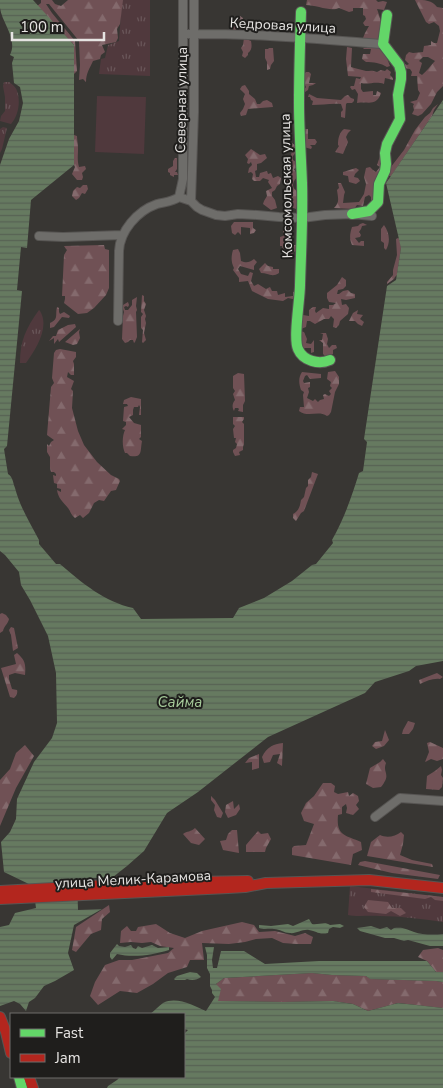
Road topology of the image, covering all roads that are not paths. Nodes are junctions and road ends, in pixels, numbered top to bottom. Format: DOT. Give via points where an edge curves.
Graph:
graph roads {
  1 [pos="182,0"];
  2 [pos="194,0"];
  3 [pos="301,12"];
  4 [pos="387,15"];
  5 [pos="183,34"];
  6 [pos="195,34"];
  7 [pos="300,37"];
  8 [pos="383,44"];
  9 [pos="179,197"];
  10 [pos="192,201"];
  11 [pos="352,214"];
  12 [pos="372,216"];
  13 [pos="302,218"];
  14 [pos="122,235"];
  15 [pos="39,236"];
  16 [pos="118,321"];
  17 [pos="330,360"];
  18 [pos="443,801"];
  19 [pos="375,817"];
  20 [pos="142,888"];
  21 [pos="443,888"];
  22 [pos="0,891"];
  23 [pos="0,899"];
  24 [pos="5,1028"];
  25 [pos="10,1049"];
  1 -- 5 [label="street"];
  2 -- 6 [label="street, Северная улица"];
  3 -- 7 [label="main road, Комсомольская улица"];
  4 -- 8 [label="main road"];
  5 -- 6 [label="street, Кедровая улица"];
  5 -- 9 [label="street" via="183,179"];
  6 -- 7 [label="street, Кедровая улица"];
  6 -- 10 [label="street, Северная улица"];
  7 -- 8 [label="street, Кедровая улица"];
  7 -- 13 [label="main road, Комсомольская улица"];
  8 -- 11 [label="main road" via="401,72 400,119 387,144 378,202 369,211"];
  9 -- 10 [label="street"];
  9 -- 14 [label="street" via="148,208"];
  10 -- 13 [label="street" via="197,207 216,215"];
  11 -- 12 [label="street"];
  11 -- 13 [label="street"];
  13 -- 17 [label="main road, Комсомольская улица" via="297,348 311,361 324,363"];
  14 -- 15 [label="street"];
  14 -- 16 [label="street" via="119,242"];
  18 -- 19 [label="street" via="400,798"];
  20 -- 21 [label="main road, улица Мелик-Карамова" via="227,881 369,880"];
  20 -- 22 [label="main road, улица Мелик-Карамова"];
  20 -- 23 [label="main road, улица Мелик-Карамова"];
  24 -- 25 [label="main road"];
}
